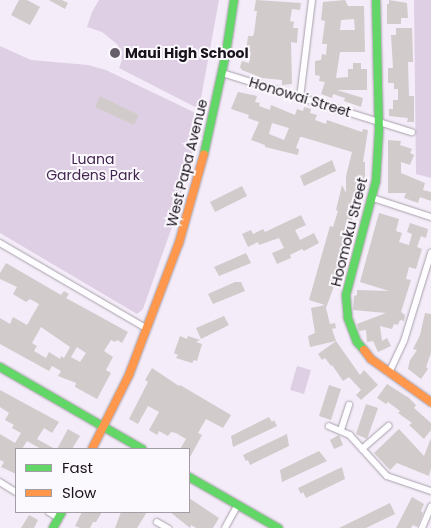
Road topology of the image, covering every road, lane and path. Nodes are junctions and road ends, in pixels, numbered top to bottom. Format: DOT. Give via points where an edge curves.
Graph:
graph roads {
  1 [pos="234,0"];
  2 [pos="312,0"];
  3 [pos="376,0"];
  4 [pos="222,73"];
  5 [pos="300,98"];
  6 [pos="378,121"];
  7 [pos="412,132"];
  8 [pos="373,198"];
  9 [pos="431,217"];
  10 [pos="0,243"];
  11 [pos="431,253"];
  12 [pos="148,329"];
  13 [pos="0,367"];
  14 [pos="390,371"];
  15 [pos="431,402"];
  16 [pos="349,405"];
  17 [pos="329,426"];
  18 [pos="388,426"];
  19 [pos="103,427"];
  20 [pos="341,430"];
  21 [pos="92,448"];
  22 [pos="140,448"];
  23 [pos="362,449"];
  24 [pos="190,477"];
  25 [pos="0,482"];
  26 [pos="15,491"];
  27 [pos="431,491"];
  28 [pos="238,505"];
  29 [pos="431,506"];
  30 [pos="60,515"];
  31 [pos="157,522"];
  32 [pos="53,528"];
  33 [pos="168,528"];
  34 [pos="225,528"];
  35 [pos="278,528"];
  36 [pos="422,528"];
  1 -- 4 [label="street, West Papa Avenue"];
  2 -- 5 [label="street"];
  3 -- 6 [label="street, Hoomoku Street"];
  4 -- 5 [label="street, Honowai Street"];
  4 -- 12 [label="street, West Papa Avenue" via="192,200"];
  5 -- 6 [label="street, Honowai Street"];
  6 -- 7 [label="street, Honowai Street"];
  6 -- 8 [label="street, Hoomoku Street"];
  8 -- 9 [label="street"];
  8 -- 14 [label="street, Hoomoku Street" via="348,281 348,318 357,342 371,359"];
  10 -- 12 [label="street"];
  11 -- 14 [label="street" via="404,341"];
  12 -- 19 [label="street, West Papa Avenue"];
  13 -- 19 [label="street"];
  14 -- 15 [label="street, Hoomoku Street"];
  16 -- 20 [label="street"];
  17 -- 20 [label="street"];
  18 -- 23 [label="street"];
  19 -- 21 [label="street, West Papa Avenue"];
  19 -- 22 [label="street"];
  20 -- 23 [label="street"];
  23 -- 27 [label="street" via="387,476"];
  24 -- 28 [label="street"];
  25 -- 26 [label="street"];
  28 -- 34 [label="street"];
  28 -- 35 [label="street"];
  29 -- 36 [label="street"];
  30 -- 32 [label="street"];
  31 -- 33 [label="street"];
}
